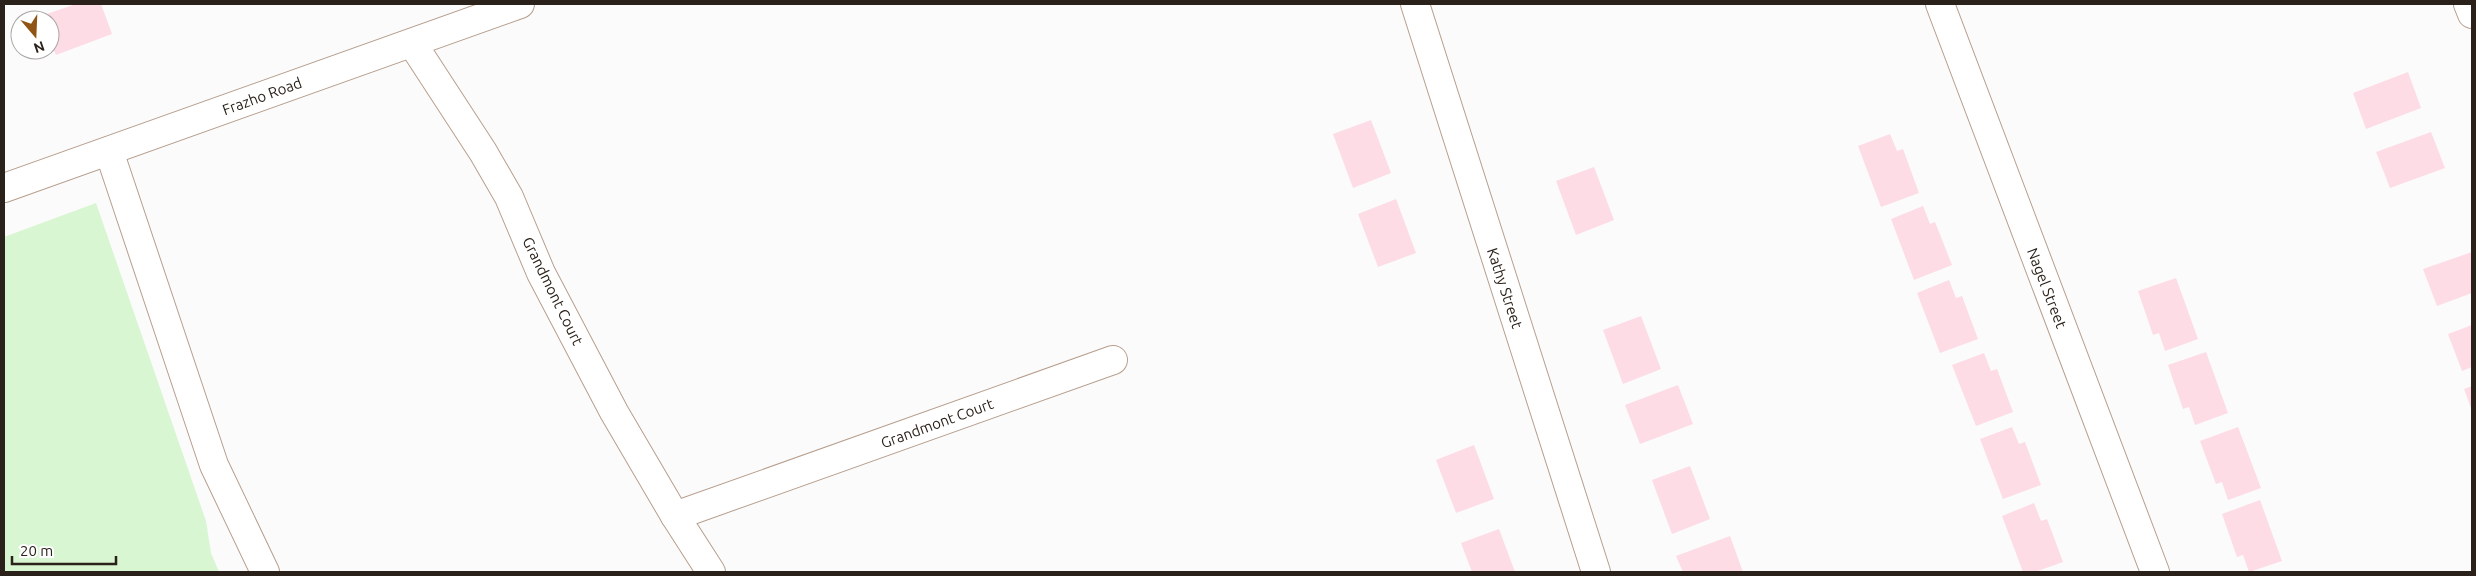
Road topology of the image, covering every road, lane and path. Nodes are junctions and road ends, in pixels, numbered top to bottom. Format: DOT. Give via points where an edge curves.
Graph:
graph roads {
  1 [pos="520,4"];
  2 [pos="1414,4"];
  3 [pos="1940,4"];
  4 [pos="2468,4"];
  5 [pos="2472,14"];
  6 [pos="412,43"];
  7 [pos="109,151"];
  8 [pos="4,188"];
  9 [pos="1113,360"];
  10 [pos="675,516"];
  11 [pos="265,572"];
  12 [pos="711,572"];
  13 [pos="1596,572"];
  14 [pos="2154,572"];
  1 -- 6 [label="street, Frazho Road"];
  2 -- 13 [label="street, Kathy Street"];
  3 -- 14 [label="street, Nagel Street"];
  4 -- 5 [label="street"];
  6 -- 7 [label="street, Frazho Road"];
  6 -- 10 [label="street, Grandmont Court" via="509,197 541,273 614,412"];
  7 -- 8 [label="street, Frazho Road"];
  7 -- 11 [label="street" via="214,465"];
  9 -- 10 [label="street, Grandmont Court"];
  10 -- 12 [label="street, Grandmont Court"];
}
